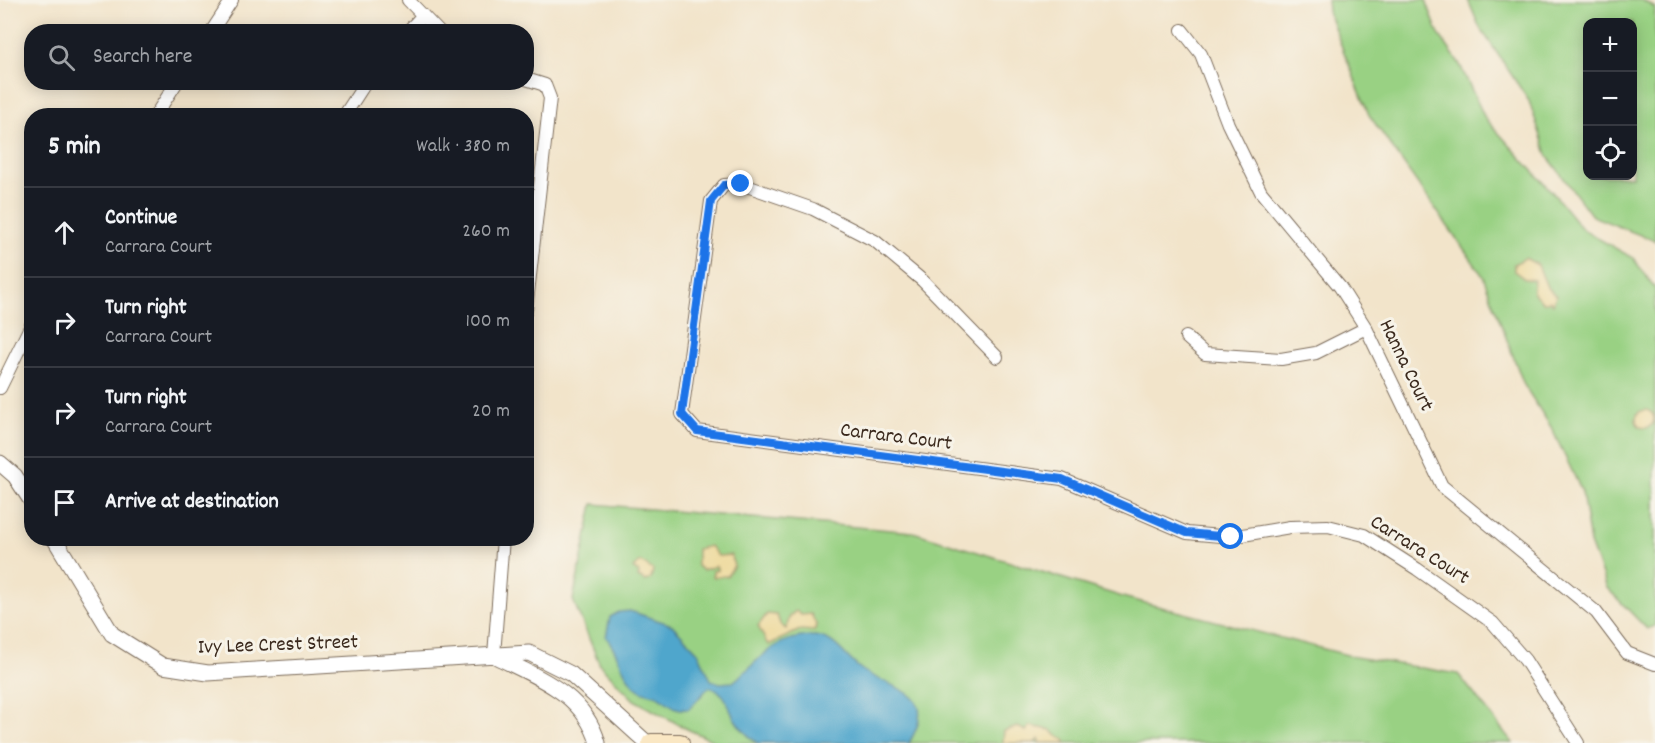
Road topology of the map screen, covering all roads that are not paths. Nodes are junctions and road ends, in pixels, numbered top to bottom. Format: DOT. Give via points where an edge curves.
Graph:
graph roads {
  1 [pos="232,0"];
  2 [pos="408,0"];
  3 [pos="423,15"];
  4 [pos="216,24"];
  5 [pos="415,24"];
  6 [pos="431,24"];
  7 [pos="1182,30"];
  8 [pos="534,82"];
  9 [pos="172,90"];
  10 [pos="361,90"];
  11 [pos="160,108"];
  12 [pos="349,108"];
  13 [pos="534,239"];
  14 [pos="1366,328"];
  15 [pos="1186,337"];
  16 [pos="24,339"];
  17 [pos="997,357"];
  18 [pos="0,388"];
  19 [pos="0,463"];
  20 [pos="24,490"];
  21 [pos="59,546"];
  22 [pos="502,546"];
  23 [pos="494,656"];
  24 [pos="1655,664"];
  25 [pos="598,743"];
  26 [pos="649,743"];
  27 [pos="680,743"];
  28 [pos="1578,743"];
  1 -- 4 [label="street"];
  2 -- 3 [label="street"];
  3 -- 5 [label="street"];
  3 -- 6 [label="street"];
  7 -- 14 [label="street, Hanna Court" via="1201,54 1228,124 1261,192 1340,287"];
  8 -- 13 [label="street" via="545,85 550,98"];
  9 -- 11 [label="street"];
  10 -- 12 [label="street"];
  14 -- 15 [label="street" via="1316,353 1281,359 1206,354"];
  14 -- 24 [label="street, Hanna Court" via="1442,486 1596,612 1628,653"];
  16 -- 18 [label="street"];
  17 -- 28 [label="street, Carrara Court" via="924,280 875,241 813,209 741,184 724,185 711,201 682,414 697,431 1062,479 1187,533 1231,537 1290,527 1328,526 1364,535 1493,623 1525,660"];
  19 -- 20 [label="street"];
  21 -- 23 [label="street, Ivy Lee Crest Street" via="112,634 163,666 208,674"];
  22 -- 23 [label="street"];
  23 -- 25 [label="street" via="564,691 593,726"];
  23 -- 26 [label="street, Ivy Lee Crest Street" via="529,653 570,674"];
  26 -- 27 [label="main road"];
}
